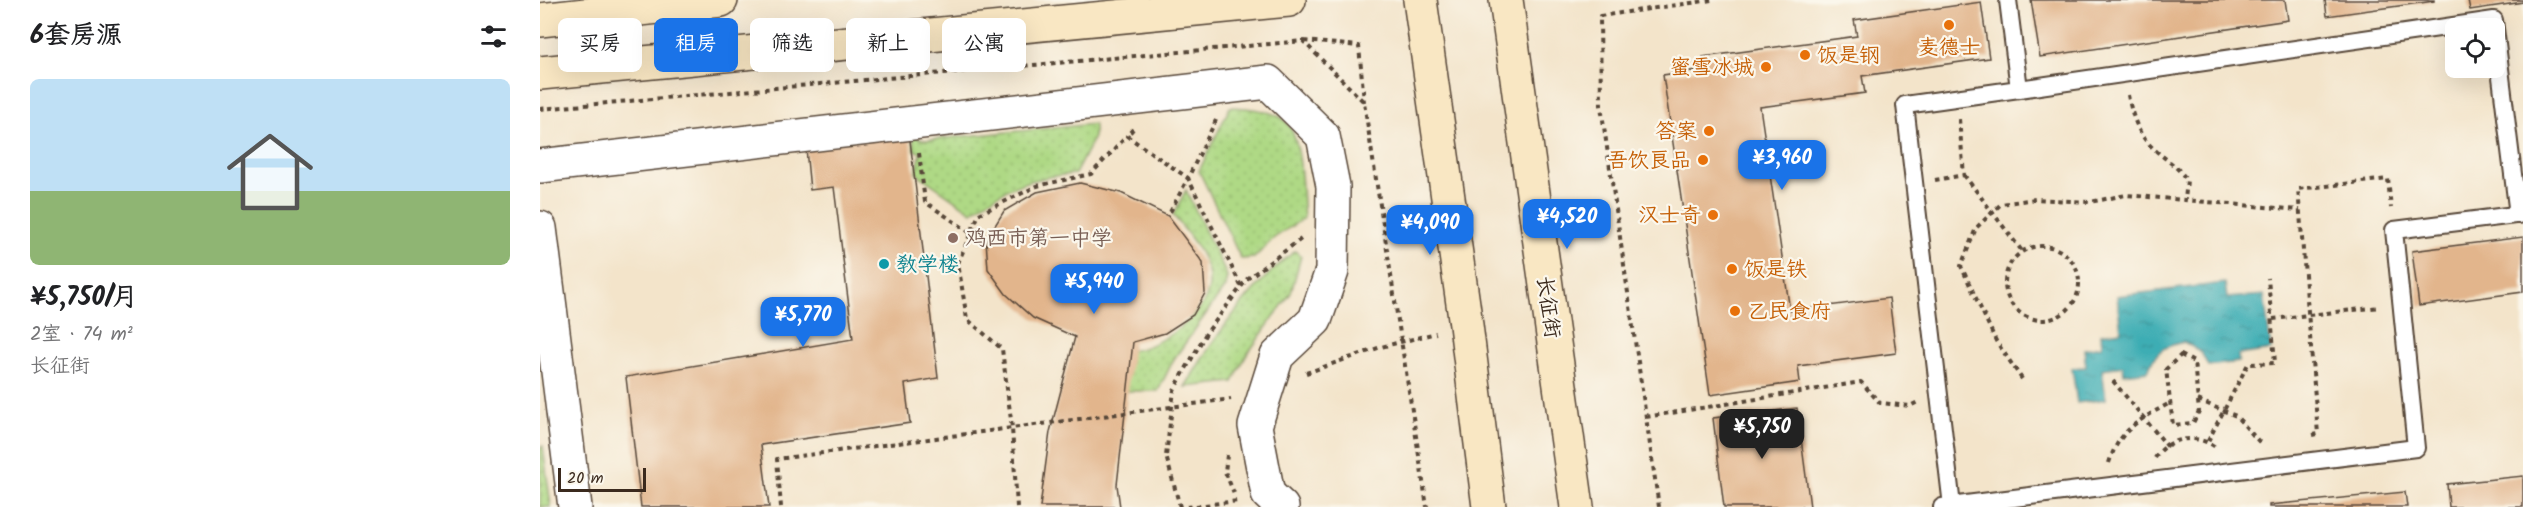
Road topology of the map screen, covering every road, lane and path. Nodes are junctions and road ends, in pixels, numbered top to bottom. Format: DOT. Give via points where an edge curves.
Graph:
graph roads {
  1 [pos="721,0"];
  2 [pos="1290,0"];
  3 [pos="1420,0"];
  4 [pos="1506,0"];
  5 [pos="1712,0"];
  6 [pos="2008,0"];
  7 [pos="540,20"];
  8 [pos="1303,41"];
  9 [pos="540,73"];
  10 [pos="2124,74"];
  11 [pos="2019,89"];
  12 [pos="1958,98"];
  13 [pos="1364,102"];
  14 [pos="540,109"];
  15 [pos="1220,112"];
  16 [pos="1138,123"];
  17 [pos="1127,136"];
  18 [pos="918,145"];
  19 [pos="540,166"];
  20 [pos="1964,175"];
  21 [pos="1188,178"];
  22 [pos="1914,183"];
  23 [pos="2186,200"];
  24 [pos="2300,210"];
  25 [pos="1993,212"];
  26 [pos="2521,214"];
  27 [pos="1168,216"];
  28 [pos="540,228"];
  29 [pos="2394,230"];
  30 [pos="971,233"];
  31 [pos="1304,236"];
  32 [pos="2022,251"];
  33 [pos="2268,278"];
  34 [pos="1241,286"];
  35 [pos="2402,304"];
  36 [pos="2309,315"];
  37 [pos="2272,319"];
  38 [pos="1467,325"];
  39 [pos="1403,342"];
  40 [pos="1303,374"];
  41 [pos="2022,379"];
  42 [pos="2113,381"];
  43 [pos="1939,388"];
  44 [pos="2198,400"];
  45 [pos="2170,403"];
  46 [pos="1234,409"];
  47 [pos="2223,410"];
  48 [pos="1646,417"];
  49 [pos="2145,417"];
  50 [pos="552,424"];
  51 [pos="1012,428"];
  52 [pos="2306,436"];
  53 [pos="2272,440"];
  54 [pos="2208,441"];
  55 [pos="2260,442"];
  56 [pos="2168,447"];
  57 [pos="1228,451"];
  58 [pos="2273,466"];
  59 [pos="2102,487"];
  60 [pos="1238,501"];
  61 [pos="1947,506"];
  62 [pos="575,507"];
  63 [pos="781,507"];
  64 [pos="1017,507"];
  65 [pos="1180,507"];
  66 [pos="1187,507"];
  67 [pos="1241,507"];
  68 [pos="1282,507"];
  69 [pos="1427,507"];
  70 [pos="1489,507"];
  71 [pos="1577,507"];
  72 [pos="1659,507"];
  1 -- 7 [label="main road"];
  2 -- 9 [label="main road"];
  3 -- 38 [label="main road"];
  4 -- 71 [label="main road, 长征街"];
  5 -- 48 [label="path" via="1600,16 1600,106"];
  6 -- 11 [label="lane"];
  8 -- 13 [label="path"];
  8 -- 13 [label="path" via="1359,46"];
  8 -- 14 [label="path"];
  10 -- 11 [label="lane"];
  10 -- 23 [label="path" via="2131,112 2148,143 2175,163 2187,180"];
  10 -- 26 [label="lane" via="2494,20"];
  11 -- 12 [label="lane"];
  12 -- 20 [label="path"];
  12 -- 22 [label="lane" via="1905,105"];
  13 -- 39 [label="path"];
  15 -- 21 [label="path"];
  16 -- 17 [label="path"];
  17 -- 21 [label="path"];
  17 -- 30 [label="path" via="1091,174 1037,186 979,214"];
  18 -- 30 [label="path" via="925,202"];
  19 -- 68 [label="street" via="1268,82 1323,136 1334,186 1332,271 1315,320 1277,356 1255,426 1268,494"];
  20 -- 22 [label="path"];
  20 -- 25 [label="path"];
  21 -- 27 [label="path"];
  21 -- 34 [label="path"];
  22 -- 43 [label="lane"];
  23 -- 24 [label="path"];
  23 -- 25 [label="path" via="2126,195 2090,202 2035,199 2001,204"];
  24 -- 29 [label="path" via="2298,189 2388,179"];
  24 -- 36 [label="path"];
  25 -- 32 [label="path"];
  25 -- 41 [label="path" via="1976,228 1961,266 1996,341"];
  26 -- 29 [label="lane"];
  28 -- 50 [label="street"];
  29 -- 35 [label="lane"];
  30 -- 51 [label="path" via="958,263 967,319 1002,349"];
  31 -- 34 [label="path"];
  32 -- 32 [label="path" via="2046,246 2068,256 2079,277 2067,310 2043,320 2020,312 2011,303 2005,280 2008,268"];
  33 -- 37 [label="path"];
  34 -- 65 [label="path" via="1205,335 1174,390 1166,456"];
  35 -- 36 [label="path"];
  35 -- 58 [label="lane" via="2416,448"];
  36 -- 37 [label="path"];
  36 -- 52 [label="path" via="2318,434"];
  37 -- 47 [label="path" via="2275,363 2248,364"];
  38 -- 39 [label="path"];
  38 -- 70 [label="main road"];
  39 -- 40 [label="path"];
  39 -- 69 [label="path"];
  42 -- 49 [label="path"];
  43 -- 48 [label="path" via="1910,406 1880,403 1861,382"];
  43 -- 61 [label="lane"];
  44 -- 45 [label="path" via="2199,411 2193,423 2173,425"];
  44 -- 45 [label="path" via="2194,362 2181,355 2166,369"];
  44 -- 47 [label="path"];
  45 -- 49 [label="path"];
  46 -- 51 [label="path" via="1236,398"];
  47 -- 54 [label="path"];
  47 -- 55 [label="path" via="2236,416"];
  48 -- 72 [label="path"];
  49 -- 56 [label="path"];
  49 -- 59 [label="path" via="2135,422 2114,448"];
  50 -- 62 [label="street"];
  51 -- 63 [label="path" via="777,459"];
  51 -- 64 [label="path"];
  53 -- 55 [label="path"];
  55 -- 58 [label="path"];
  57 -- 60 [label="path" via="1225,472"];
  58 -- 59 [label="lane"];
  59 -- 61 [label="lane"];
  60 -- 66 [label="path"];
  60 -- 67 [label="path"];
}
